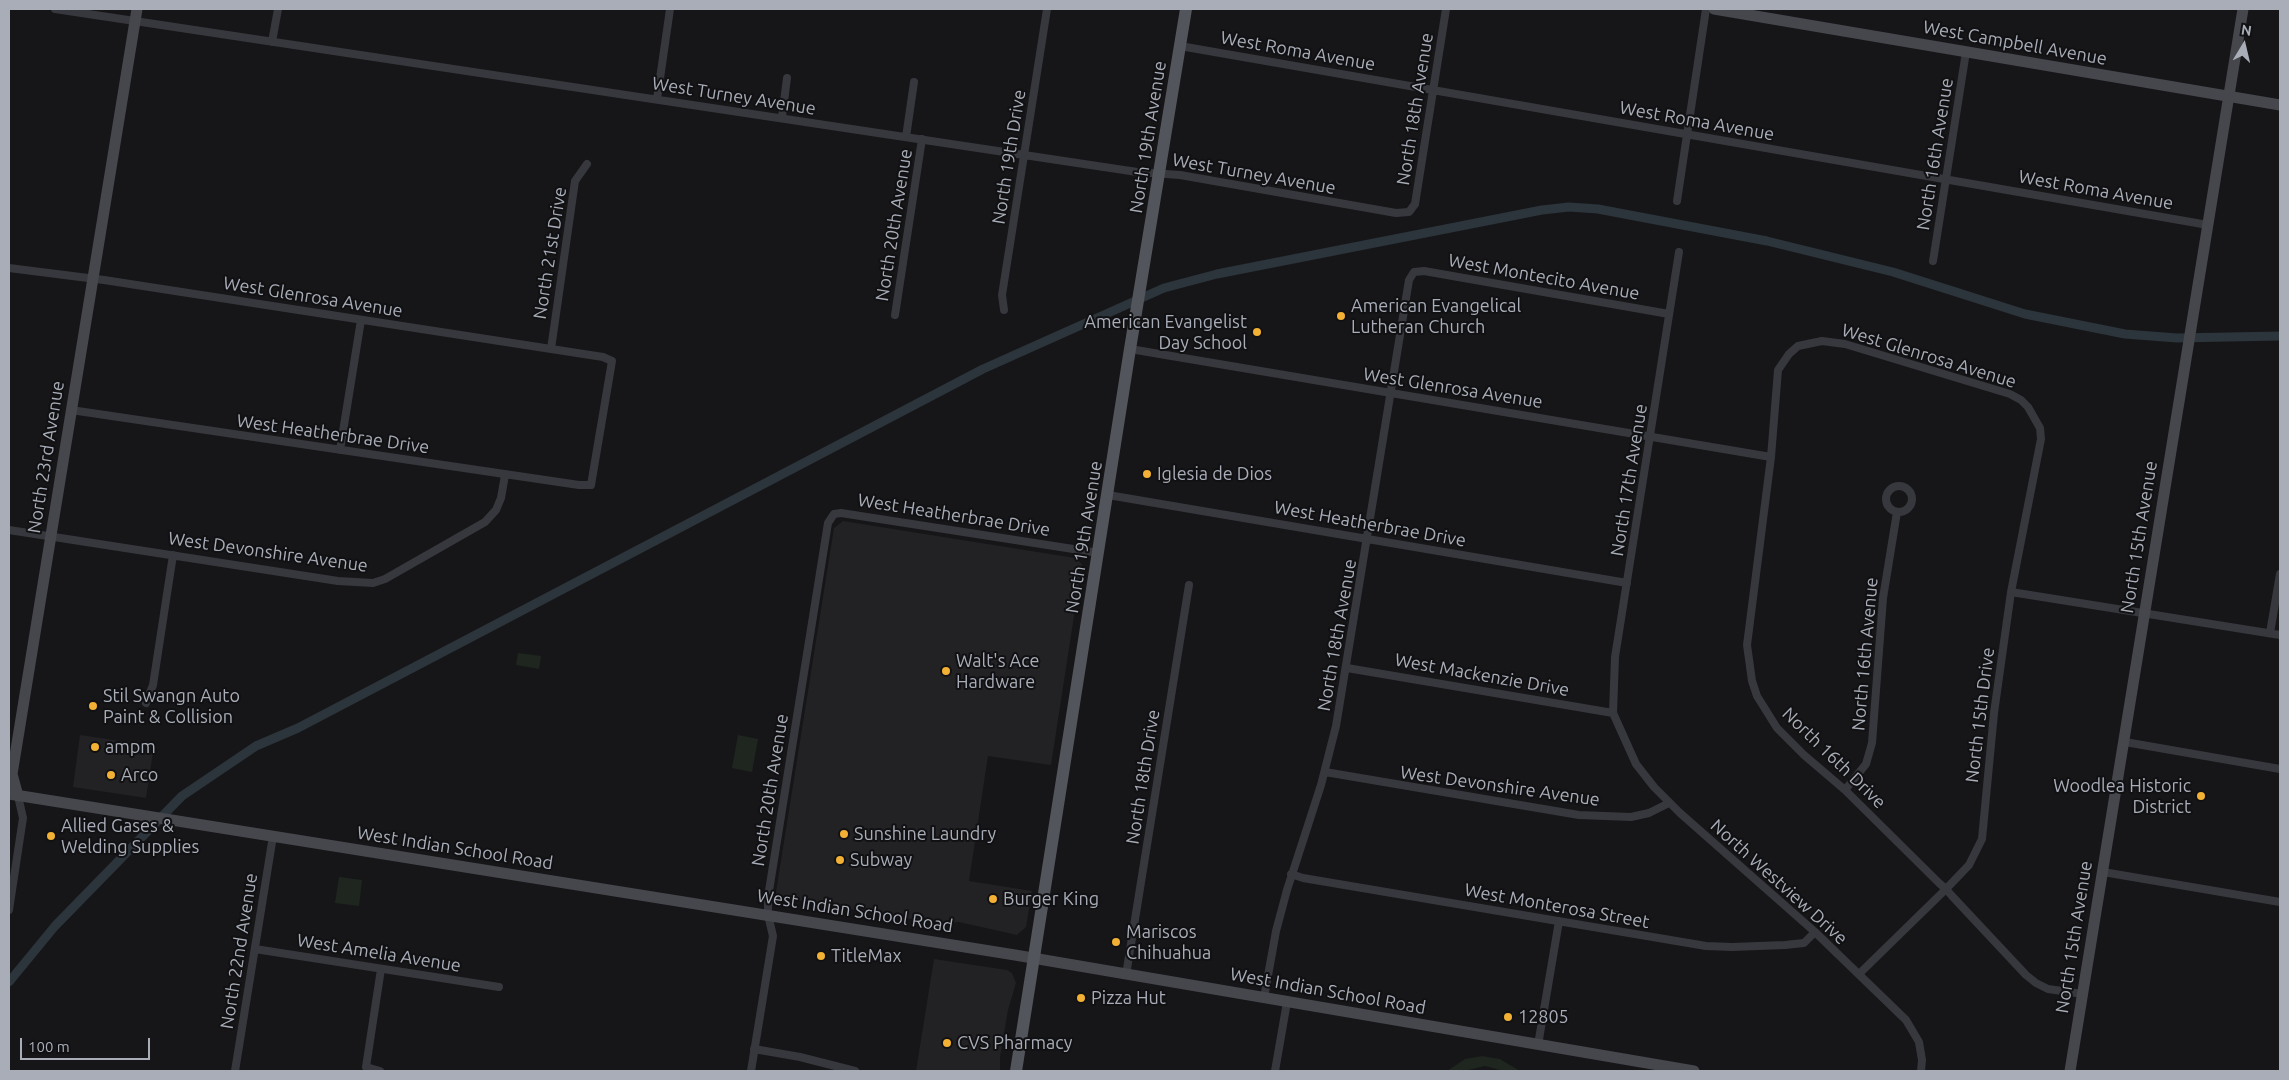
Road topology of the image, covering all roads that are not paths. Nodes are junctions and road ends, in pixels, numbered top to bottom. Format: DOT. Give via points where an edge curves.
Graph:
graph roads {
  1 [pos="55,9"];
  2 [pos="278,9"];
  3 [pos="670,9"];
  4 [pos="1047,9"];
  5 [pos="1186,9"];
  6 [pos="1446,9"];
  7 [pos="1706,9"];
  8 [pos="1714,9"];
  9 [pos="2243,9"];
  10 [pos="136,15"];
  11 [pos="272,42"];
  12 [pos="1180,46"];
  13 [pos="1966,52"];
  14 [pos="787,78"];
  15 [pos="914,82"];
  16 [pos="1434,90"];
  17 [pos="2229,96"];
  18 [pos="657,99"];
  19 [pos="2280,105"];
  20 [pos="782,117"];
  21 [pos="1687,134"];
  22 [pos="906,137"];
  23 [pos="922,139"];
  24 [pos="1024,154"];
  25 [pos="587,164"];
  26 [pos="1159,173"];
  27 [pos="1946,178"];
  28 [pos="1678,202"];
  29 [pos="1409,212"];
  30 [pos="2208,225"];
  31 [pos="1679,252"];
  32 [pos="1934,261"];
  33 [pos="9,268"];
  34 [pos="1414,272"];
  35 [pos="92,279"];
  36 [pos="1004,310"];
  37 [pos="895,314"];
  38 [pos="1670,314"];
  39 [pos="361,320"];
  40 [pos="1808,343"];
  41 [pos="551,349"];
  42 [pos="1130,350"];
  43 [pos="1391,393"];
  44 [pos="71,410"];
  45 [pos="2034,416"];
  46 [pos="1651,437"];
  47 [pos="340,450"];
  48 [pos="1771,457"];
  49 [pos="505,474"];
  50 [pos="591,485"];
  51 [pos="1108,495"];
  52 [pos="1896,512"];
  53 [pos="834,514"];
  54 [pos="9,530"];
  55 [pos="50,536"];
  56 [pos="1368,539"];
  57 [pos="1099,552"];
  58 [pos="173,555"];
  59 [pos="2280,574"];
  60 [pos="1627,583"];
  61 [pos="1189,585"];
  62 [pos="2011,592"];
  63 [pos="2145,613"];
  64 [pos="2270,633"];
  65 [pos="2280,635"];
  66 [pos="1347,668"];
  67 [pos="146,703"];
  68 [pos="1613,712"];
  69 [pos="2124,742"];
  70 [pos="2280,768"];
  71 [pos="1325,772"];
  72 [pos="1845,790"];
  73 [pos="14,795"];
  74 [pos="1669,803"];
  75 [pos="273,836"];
  76 [pos="2103,872"];
  77 [pos="1291,874"];
  78 [pos="1946,889"];
  79 [pos="2280,902"];
  80 [pos="9,910"];
  81 [pos="768,915"];
  82 [pos="1559,922"];
  83 [pos="1814,932"];
  84 [pos="255,949"];
  85 [pos="1035,958"];
  86 [pos="381,969"];
  87 [pos="1859,974"];
  88 [pos="1126,975"];
  89 [pos="499,987"];
  90 [pos="2083,994"];
  91 [pos="1264,998"];
  92 [pos="1287,1002"];
  93 [pos="1538,1045"];
  94 [pos="754,1049"];
  95 [pos="235,1071"];
  96 [pos="380,1071"];
  97 [pos="751,1071"];
  98 [pos="854,1071"];
  99 [pos="1016,1071"];
  100 [pos="1275,1071"];
  101 [pos="1694,1071"];
  102 [pos="1921,1071"];
  103 [pos="2070,1071"];
  1 -- 10 [label="street, West Turney Avenue"];
  2 -- 11 [label="street"];
  3 -- 18 [label="street"];
  4 -- 24 [label="street, North 19th Drive"];
  5 -- 12 [label="main road, North 19th Avenue"];
  6 -- 16 [label="street, North 18th Avenue"];
  7 -- 21 [label="street"];
  8 -- 13 [label="street, West Campbell Avenue"];
  9 -- 17 [label="street, North 15th Avenue"];
  10 -- 11 [label="street, West Turney Avenue"];
  10 -- 35 [label="street, North 23rd Avenue"];
  11 -- 18 [label="street, West Turney Avenue"];
  12 -- 16 [label="street, West Roma Avenue"];
  12 -- 26 [label="main road, North 19th Avenue"];
  13 -- 17 [label="street, West Campbell Avenue"];
  13 -- 27 [label="street, North 16th Avenue"];
  14 -- 20 [label="street"];
  15 -- 22 [label="street, North 20th Avenue"];
  16 -- 21 [label="street, West Roma Avenue"];
  16 -- 29 [label="street, North 18th Avenue" via="1415,204"];
  17 -- 19 [label="street, West Campbell Avenue"];
  17 -- 30 [label="street, North 15th Avenue"];
  18 -- 20 [label="street, West Turney Avenue"];
  20 -- 22 [label="street, West Turney Avenue"];
  21 -- 27 [label="street, West Roma Avenue"];
  21 -- 28 [label="street"];
  22 -- 23 [label="street, West Turney Avenue"];
  23 -- 24 [label="street, West Turney Avenue"];
  23 -- 37 [label="street, North 20th Avenue"];
  24 -- 26 [label="street, West Turney Avenue"];
  24 -- 36 [label="street, North 19th Drive" via="1002,295"];
  25 -- 41 [label="street, North 21st Drive" via="575,182"];
  26 -- 29 [label="street, West Turney Avenue" via="1396,213"];
  26 -- 42 [label="main road, North 19th Avenue"];
  27 -- 30 [label="street, West Roma Avenue"];
  27 -- 32 [label="street, North 16th Avenue"];
  30 -- 63 [label="street, North 15th Avenue"];
  31 -- 38 [label="street, North 17th Avenue"];
  33 -- 35 [label="street, West Glenrosa Avenue"];
  34 -- 38 [label="street, West Montecito Avenue" via="1424,271"];
  34 -- 43 [label="street, North 18th Avenue" via="1409,280"];
  35 -- 39 [label="street, West Glenrosa Avenue"];
  35 -- 44 [label="street, North 23rd Avenue"];
  38 -- 46 [label="street, North 17th Avenue"];
  39 -- 41 [label="street, West Glenrosa Avenue"];
  39 -- 47 [label="street"];
  40 -- 45 [label="street, West Glenrosa Avenue" via="1844,344 2010,394 2021,400"];
  40 -- 48 [label="street, North 16th Drive" via="1789,354 1778,370"];
  41 -- 50 [label="street, West Glenrosa Avenue" via="603,356 612,361"];
  42 -- 43 [label="street, West Glenrosa Avenue"];
  42 -- 51 [label="main road, North 19th Avenue"];
  43 -- 46 [label="street, West Glenrosa Avenue"];
  43 -- 56 [label="street, North 18th Avenue"];
  44 -- 47 [label="street, West Heatherbrae Drive"];
  44 -- 55 [label="street, North 23rd Avenue"];
  45 -- 62 [label="street, North 15th Drive" via="2041,439"];
  46 -- 48 [label="street, West Glenrosa Avenue"];
  46 -- 60 [label="street, North 17th Avenue"];
  47 -- 49 [label="street, West Heatherbrae Drive"];
  48 -- 72 [label="street, North 16th Drive" via="1748,626 1752,681 1757,696 1777,728"];
  49 -- 50 [label="street, West Heatherbrae Drive"];
  49 -- 58 [label="street, West Devonshire Avenue" via="501,498 485,522 373,583 338,581"];
  51 -- 56 [label="street, West Heatherbrae Drive"];
  51 -- 57 [label="main road, North 19th Avenue"];
  52 -- 72 [label="street, North 16th Avenue" via="1883,598 1872,743 1866,764"];
  53 -- 57 [label="street, West Heatherbrae Drive"];
  53 -- 81 [label="street, North 20th Avenue" via="828,523 768,897"];
  54 -- 55 [label="street, West Devonshire Avenue"];
  55 -- 58 [label="street, West Devonshire Avenue"];
  55 -- 73 [label="street, North 23rd Avenue" via="12,774"];
  56 -- 60 [label="street, West Heatherbrae Drive"];
  56 -- 66 [label="street, North 18th Avenue"];
  57 -- 85 [label="main road, North 19th Avenue"];
  58 -- 67 [label="street" via="153,685"];
  59 -- 64 [label="street"];
  60 -- 68 [label="street, North 17th Avenue" via="1615,657"];
  61 -- 88 [label="street, North 18th Drive"];
  62 -- 63 [label="street"];
  62 -- 78 [label="street, North 15th Drive" via="1994,713 1982,839 1969,865"];
  63 -- 64 [label="street"];
  63 -- 69 [label="street, North 15th Avenue"];
  64 -- 65 [label="street"];
  66 -- 68 [label="street, West Mackenzie Drive"];
  66 -- 71 [label="street, North 18th Avenue"];
  68 -- 74 [label="street, North Westview Drive" via="1636,764"];
  69 -- 70 [label="street"];
  69 -- 76 [label="street, North 15th Avenue"];
  71 -- 74 [label="street, West Devonshire Avenue" via="1579,814 1631,817"];
  71 -- 77 [label="street, North 18th Avenue"];
  72 -- 78 [label="street, North 16th Drive"];
  73 -- 75 [label="street, West Indian School Road"];
  73 -- 80 [label="street, North 23rd Avenue" via="24,818"];
  74 -- 83 [label="street, North Westview Drive"];
  75 -- 81 [label="street, West Indian School Road"];
  75 -- 84 [label="street, North 22nd Avenue"];
  76 -- 79 [label="street"];
  76 -- 90 [label="street, North 15th Avenue"];
  77 -- 82 [label="street, West Monterosa Street"];
  77 -- 91 [label="street, North 18th Avenue" via="1276,931"];
  78 -- 87 [label="street, North 15th Drive"];
  78 -- 90 [label="street, North 16th Drive" via="2036,983"];
  81 -- 85 [label="street, West Indian School Road"];
  81 -- 94 [label="street, North 20th Avenue" via="773,936"];
  82 -- 83 [label="street, West Monterosa Street" via="1732,947 1804,943"];
  82 -- 93 [label="street"];
  83 -- 87 [label="street, North Westview Drive"];
  84 -- 86 [label="street, West Amelia Avenue"];
  84 -- 95 [label="street, North 22nd Avenue"];
  85 -- 88 [label="street, West Indian School Road"];
  85 -- 99 [label="main road, North 19th Avenue"];
  86 -- 89 [label="street, West Amelia Avenue"];
  86 -- 96 [label="street" via="366,1067"];
  87 -- 102 [label="street, North Westview Drive" via="1914,1032 1921,1052"];
  88 -- 91 [label="street, West Indian School Road"];
  90 -- 103 [label="street, North 15th Avenue"];
  91 -- 92 [label="street, West Indian School Road"];
  92 -- 93 [label="street, West Indian School Road"];
  92 -- 100 [label="street"];
  93 -- 101 [label="street, West Indian School Road"];
  94 -- 97 [label="street, North 20th Avenue"];
  94 -- 98 [label="street"];
}
